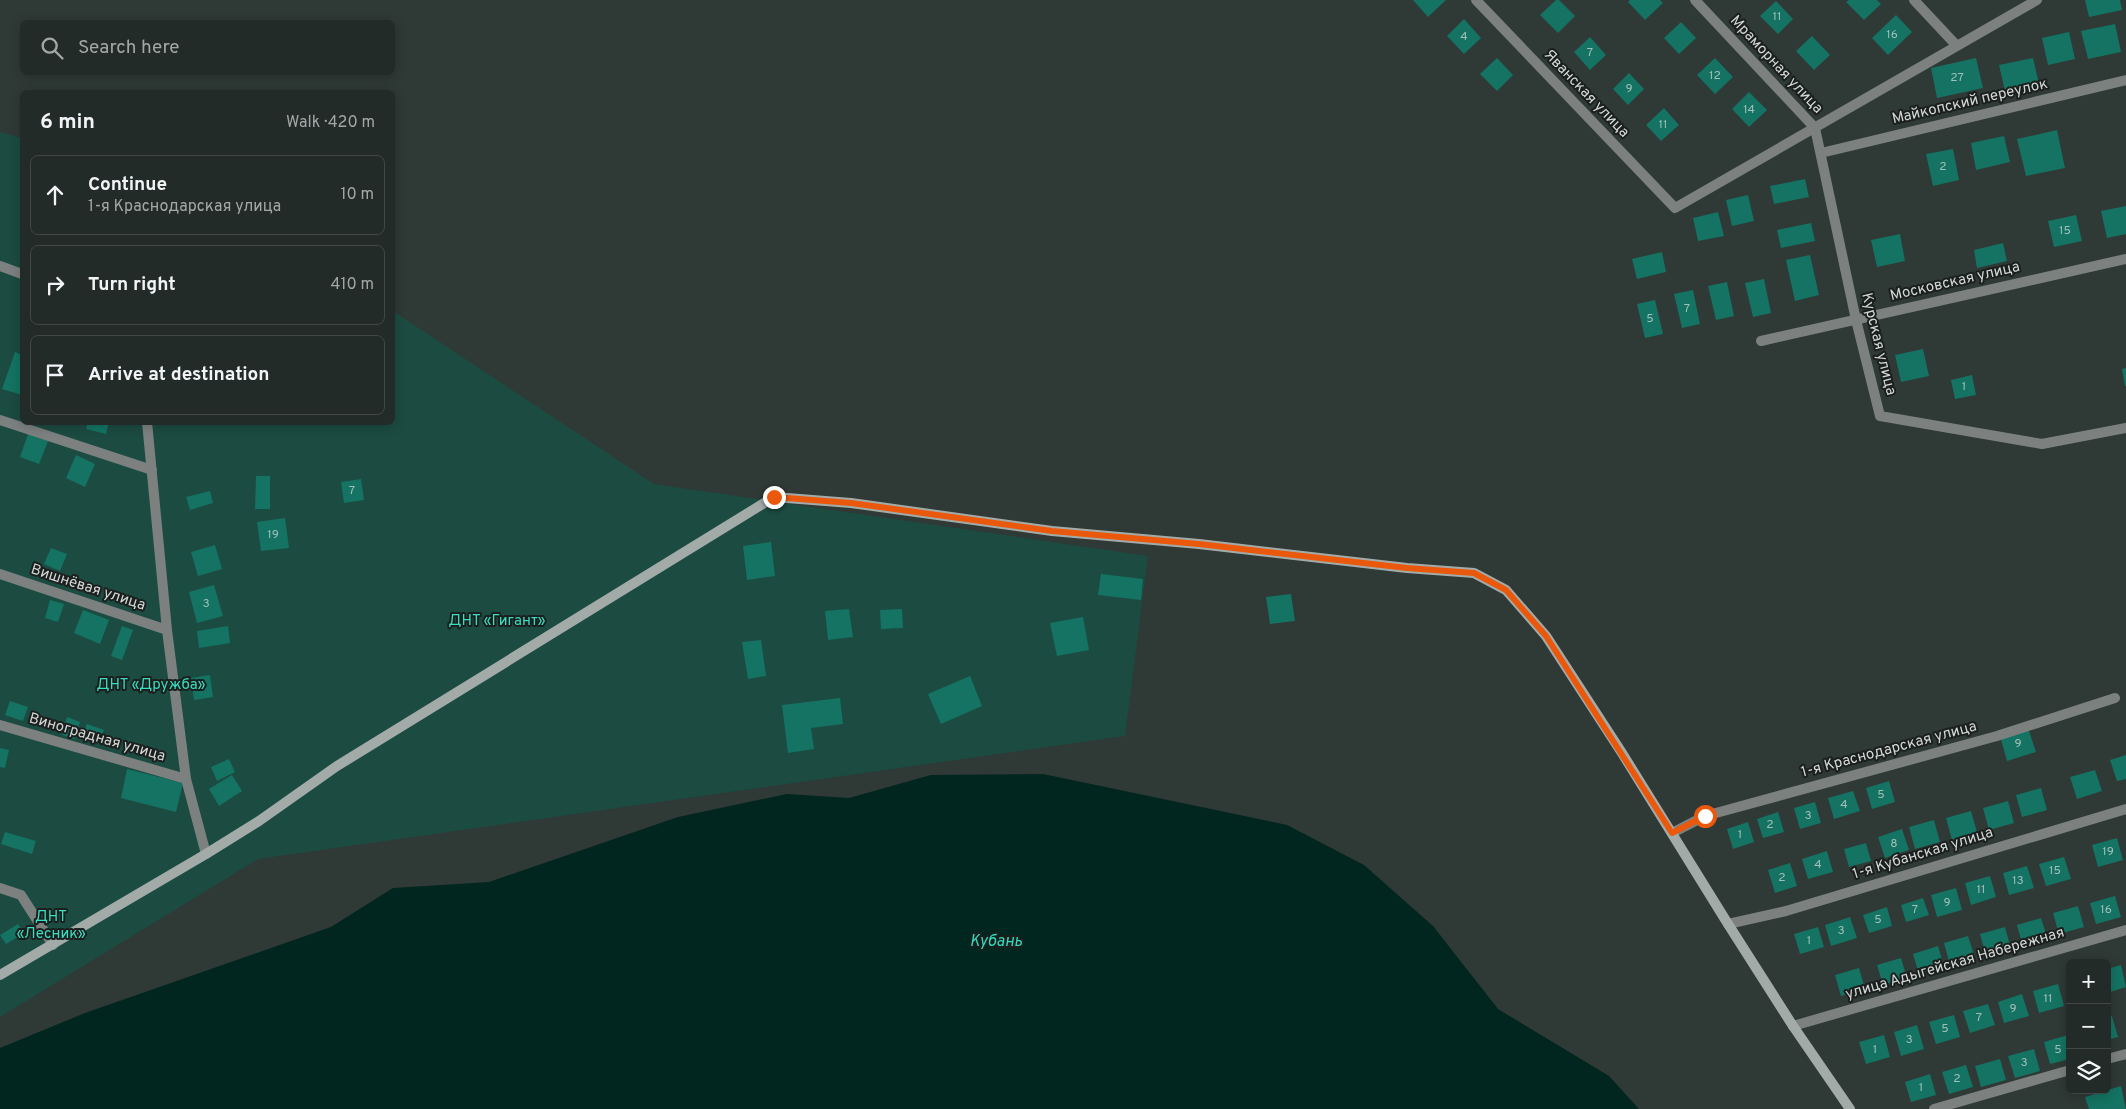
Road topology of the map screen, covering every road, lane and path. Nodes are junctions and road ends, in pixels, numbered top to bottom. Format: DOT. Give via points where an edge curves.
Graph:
graph roads {
  1 [pos="1476,0"];
  2 [pos="1695,0"];
  3 [pos="1914,0"];
  4 [pos="2037,0"];
  5 [pos="1957,46"];
  6 [pos="2126,80"];
  7 [pos="1815,128"];
  8 [pos="1821,153"];
  9 [pos="2126,259"];
  10 [pos="0,266"];
  11 [pos="20,273"];
  12 [pos="1856,320"];
  13 [pos="1761,341"];
  14 [pos="0,420"];
  15 [pos="147,425"];
  16 [pos="2126,428"];
  17 [pos="152,470"];
  18 [pos="0,574"];
  19 [pos="167,630"];
  20 [pos="2115,698"];
  21 [pos="0,725"];
  22 [pos="186,780"];
  23 [pos="2126,809"];
  24 [pos="1672,833"];
  25 [pos="206,854"];
  26 [pos="0,888"];
  27 [pos="1728,924"];
  28 [pos="2126,930"];
  29 [pos="53,945"];
  30 [pos="0,975"];
  31 [pos="1793,1026"];
  32 [pos="2126,1054"];
  33 [pos="2111,1058"];
  34 [pos="2066,1071"];
  35 [pos="1850,1109"];
  36 [pos="1934,1109"];
  1 -- 7 [label="street, Яванская улица" via="1675,208"];
  2 -- 7 [label="street, Мраморная улица"];
  3 -- 5 [label="street"];
  4 -- 5 [label="street"];
  5 -- 7 [label="street"];
  6 -- 8 [label="street, Майкопский переулок"];
  7 -- 8 [label="street, Курская улица"];
  8 -- 12 [label="street, Курская улица"];
  9 -- 12 [label="street, Московская улица"];
  10 -- 11 [label="street"];
  12 -- 13 [label="street, Московская улица"];
  12 -- 16 [label="street, Курская улица" via="1880,416 2042,444"];
  14 -- 17 [label="street"];
  15 -- 17 [label="street"];
  17 -- 19 [label="street"];
  18 -- 19 [label="street, Вишнёвая улица"];
  19 -- 22 [label="street"];
  20 -- 24 [label="street, 1-я Краснодарская улица" via="1996,736 1705,816"];
  21 -- 22 [label="street, Виноградная улица"];
  22 -- 25 [label="street"];
  23 -- 27 [label="street, 1-я Кубанская улица" via="1786,911"];
  24 -- 25 [label="street" via="1546,636 1506,590 1474,573 1052,531 851,503 774,497 337,766 260,821"];
  24 -- 27 [label="street"];
  25 -- 29 [label="street"];
  26 -- 29 [label="street" via="21,895"];
  27 -- 31 [label="street"];
  28 -- 31 [label="street, улица Адыгейская Набережная"];
  29 -- 30 [label="street"];
  31 -- 35 [label="street"];
  32 -- 33 [label="street"];
  34 -- 36 [label="street"];
}
